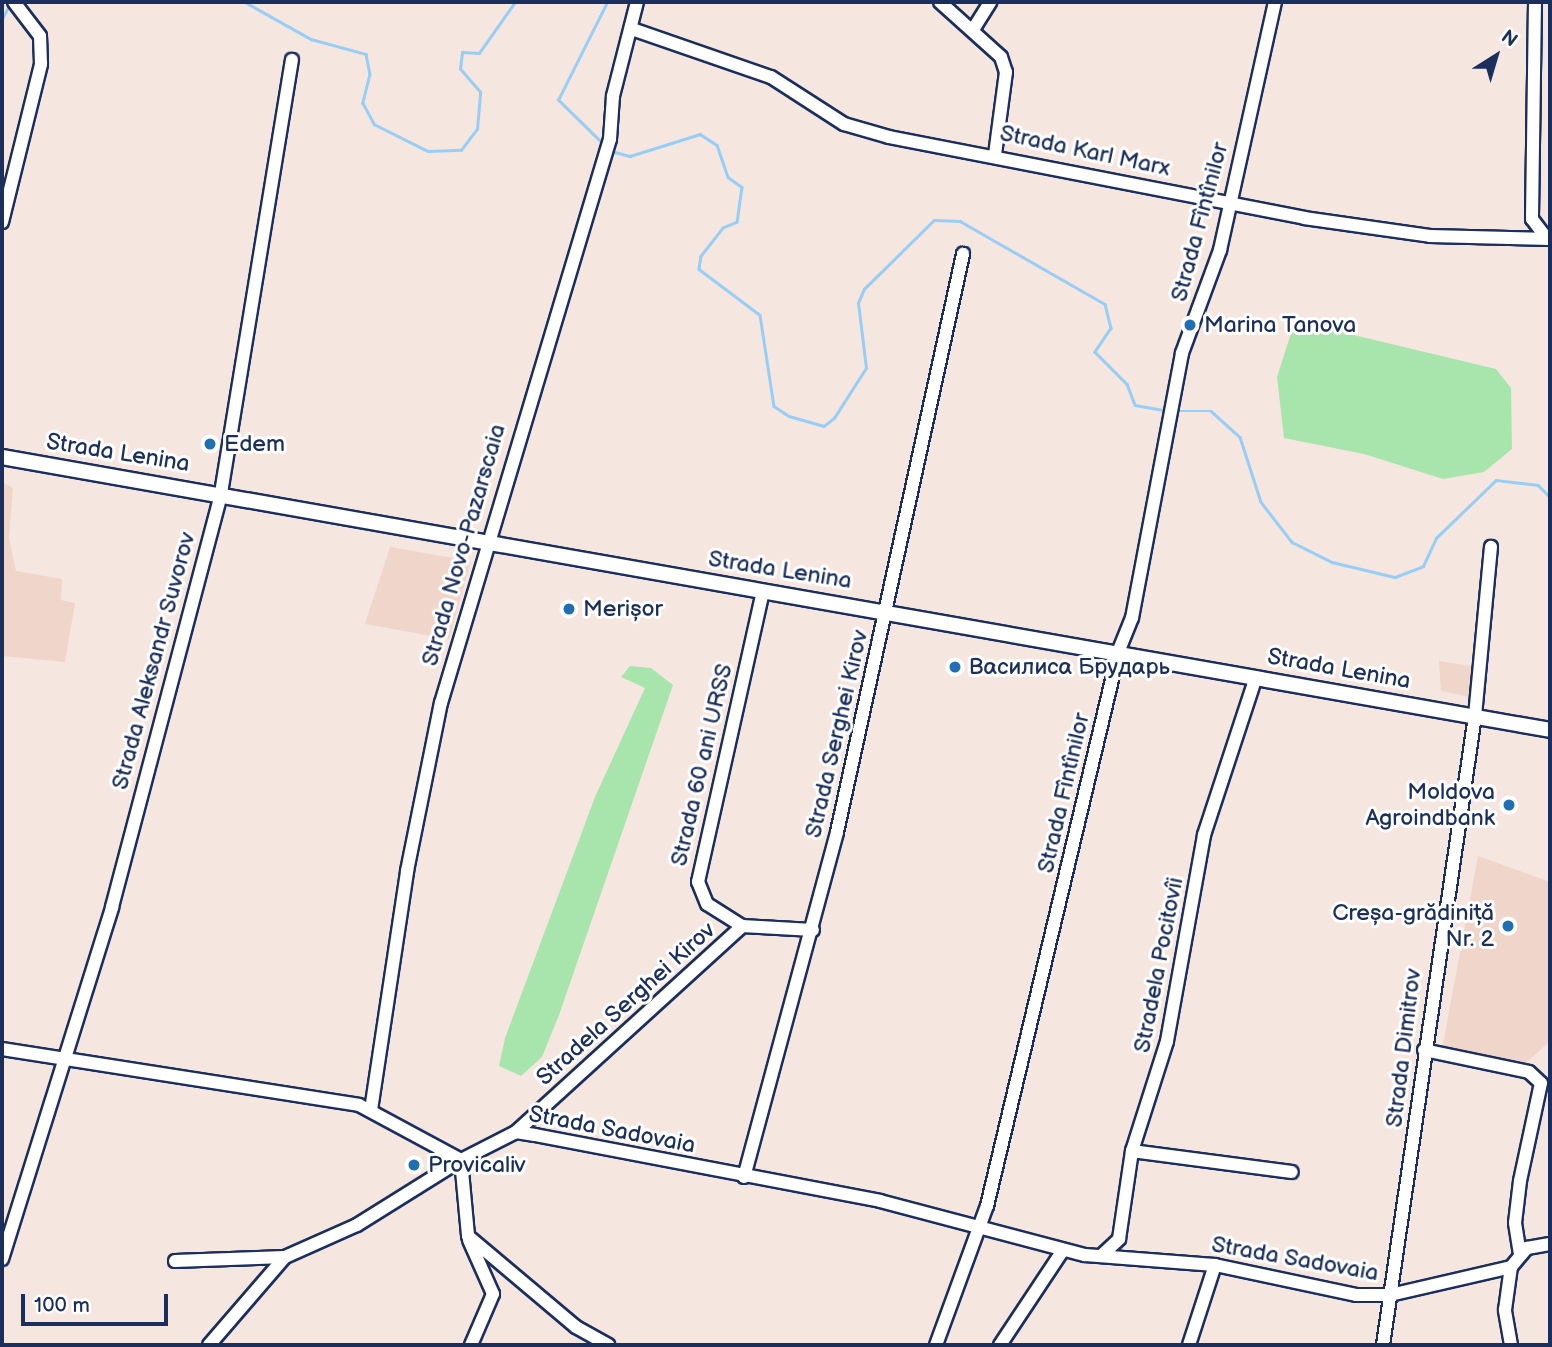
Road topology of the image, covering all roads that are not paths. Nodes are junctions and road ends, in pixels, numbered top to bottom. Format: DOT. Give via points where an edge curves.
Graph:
graph roads {
  1 [pos="14,2"];
  2 [pos="638,2"];
  3 [pos="940,2"];
  4 [pos="990,2"];
  5 [pos="1275,2"];
  6 [pos="1535,2"];
  7 [pos="974,28"];
  8 [pos="632,30"];
  9 [pos="292,60"];
  10 [pos="995,153"];
  11 [pos="1229,204"];
  12 [pos="2,222"];
  13 [pos="1549,239"];
  14 [pos="963,254"];
  15 [pos="2,457"];
  16 [pos="221,493"];
  17 [pos="487,541"];
  18 [pos="1491,547"];
  19 [pos="763,592"];
  20 [pos="886,610"];
  21 [pos="1119,650"];
  22 [pos="1256,677"];
  23 [pos="1475,716"];
  24 [pos="1550,730"];
  25 [pos="742,926"];
  26 [pos="813,930"];
  27 [pos="2,1049"];
  28 [pos="1424,1050"];
  29 [pos="63,1061"];
  30 [pos="371,1110"];
  31 [pos="516,1132"];
  32 [pos="1132,1151"];
  33 [pos="461,1160"];
  34 [pos="1292,1172"];
  35 [pos="744,1177"];
  36 [pos="976,1223"];
  37 [pos="468,1236"];
  38 [pos="1550,1244"];
  39 [pos="1063,1250"];
  40 [pos="1520,1253"];
  41 [pos="1101,1256"];
  42 [pos="285,1257"];
  43 [pos="2,1259"];
  44 [pos="175,1261"];
  45 [pos="1215,1265"];
  46 [pos="1511,1267"];
  47 [pos="1390,1295"];
  48 [pos="209,1345"];
  49 [pos="471,1345"];
  50 [pos="608,1345"];
  51 [pos="936,1345"];
  52 [pos="1000,1345"];
  53 [pos="1189,1345"];
  54 [pos="1383,1345"];
  55 [pos="1511,1345"];
  1 -- 12 [label="street" via="40,36 41,64"];
  2 -- 8 [label="street, Strada Novo-Pazarscaia"];
  3 -- 7 [label="street"];
  4 -- 7 [label="street"];
  5 -- 11 [label="street, Strada Fîntînilor"];
  6 -- 13 [label="street" via="1532,219"];
  7 -- 10 [label="street" via="992,44 1006,72"];
  8 -- 10 [label="street, Strada Karl Marx" via="771,77 857,130"];
  8 -- 17 [label="street, Strada Novo-Pazarscaia" via="613,96 604,161"];
  9 -- 16 [label="street, Strada Aleksandr Suvorov"];
  10 -- 11 [label="street, Strada Karl Marx"];
  11 -- 13 [label="street, Strada Karl Marx" via="1430,236"];
  11 -- 21 [label="street, Strada Fîntînilor" via="1173,402 1132,618"];
  14 -- 20 [label="street, Strada Serghei Kirov"];
  15 -- 16 [label="street, Strada Lenina"];
  16 -- 17 [label="street, Strada Lenina"];
  16 -- 29 [label="street, Strada Aleksandr Suvorov" via="112,907"];
  17 -- 19 [label="street, Strada Lenina"];
  17 -- 30 [label="street, Strada Novo-Pazarscaia" via="422,783"];
  18 -- 23 [label="street, Strada Dimitrov"];
  19 -- 20 [label="street, Strada Lenina"];
  19 -- 25 [label="street, Strada 60 ani URSS" via="698,882 706,904"];
  20 -- 21 [label="street, Strada Lenina"];
  20 -- 26 [label="street, Strada Serghei Kirov"];
  21 -- 22 [label="street, Strada Lenina"];
  21 -- 36 [label="street, Strada Fîntînilor" via="987,1206"];
  22 -- 23 [label="street, Strada Lenina"];
  22 -- 32 [label="street, Stradela Pocitovîi" via="1204,835 1159,1076"];
  23 -- 24 [label="street, Strada Lenina"];
  23 -- 28 [label="street, Strada Dimitrov"];
  25 -- 26 [label="street, Stradela Serghei Kirov"];
  25 -- 31 [label="street, Stradela Serghei Kirov"];
  26 -- 35 [label="street, Strada Serghei Kirov"];
  27 -- 29 [label="street"];
  28 -- 40 [label="street" via="1533,1075 1542,1088 1515,1223"];
  28 -- 47 [label="street, Strada Dimitrov" via="1405,1228"];
  29 -- 30 [label="street"];
  29 -- 43 [label="street, Strada Aleksandr Suvorov"];
  30 -- 33 [label="street"];
  31 -- 33 [label="street, Strada Sadovaia"];
  31 -- 35 [label="street, Strada Sadovaia"];
  32 -- 34 [label="street"];
  32 -- 41 [label="street, Stradela Pocitovîi" via="1119,1239"];
  33 -- 37 [label="street"];
  33 -- 42 [label="street, Strada Sadovaia" via="356,1225"];
  35 -- 36 [label="street, Strada Sadovaia"];
  36 -- 39 [label="street, Strada Sadovaia"];
  36 -- 51 [label="street, Strada Fîntînilor"];
  37 -- 49 [label="street" via="493,1294"];
  37 -- 50 [label="street" via="576,1327"];
  38 -- 40 [label="street"];
  39 -- 41 [label="street, Strada Sadovaia"];
  39 -- 52 [label="street"];
  40 -- 46 [label="street"];
  41 -- 45 [label="street, Strada Sadovaia"];
  42 -- 44 [label="street"];
  42 -- 48 [label="street"];
  45 -- 47 [label="street, Strada Sadovaia" via="1356,1296"];
  45 -- 53 [label="street"];
  46 -- 47 [label="street, Strada Sadovaia"];
  46 -- 55 [label="street" via="1505,1310"];
  47 -- 54 [label="street, Strada Dimitrov"];
}
